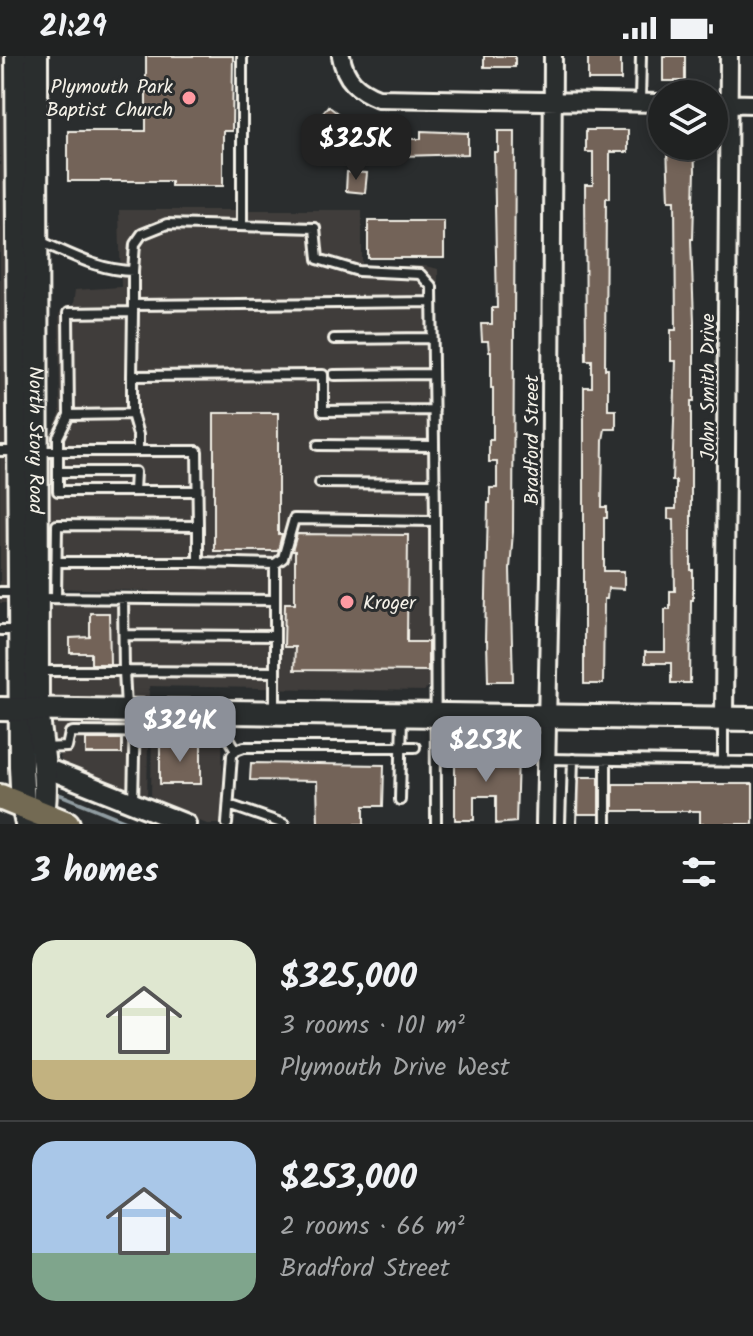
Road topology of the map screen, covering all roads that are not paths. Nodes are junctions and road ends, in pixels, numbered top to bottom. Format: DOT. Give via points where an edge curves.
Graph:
graph roads {
  1 [pos="17,56"];
  2 [pos="36,56"];
  3 [pos="242,56"];
  4 [pos="341,56"];
  5 [pos="553,56"];
  6 [pos="641,56"];
  7 [pos="729,56"];
  8 [pos="725,80"];
  9 [pos="553,102"];
  10 [pos="640,102"];
  11 [pos="648,102"];
  12 [pos="728,103"];
  13 [pos="753,104"];
  14 [pos="721,160"];
  15 [pos="242,226"];
  16 [pos="19,240"];
  17 [pos="133,271"];
  18 [pos="432,302"];
  19 [pos="133,308"];
  20 [pos="432,338"];
  21 [pos="334,339"];
  22 [pos="433,374"];
  23 [pos="334,375"];
  24 [pos="132,376"];
  25 [pos="434,410"];
  26 [pos="132,414"];
  27 [pos="69,415"];
  28 [pos="318,445"];
  29 [pos="434,446"];
  30 [pos="28,451"];
  31 [pos="138,451"];
  32 [pos="58,472"];
  33 [pos="320,483"];
  34 [pos="435,484"];
  35 [pos="134,491"];
  36 [pos="197,491"];
  37 [pos="435,521"];
  38 [pos="198,526"];
  39 [pos="56,562"];
  40 [pos="198,562"];
  41 [pos="275,564"];
  42 [pos="28,595"];
  43 [pos="123,599"];
  44 [pos="275,600"];
  45 [pos="10,630"];
  46 [pos="124,635"];
  47 [pos="275,636"];
  48 [pos="37,671"];
  49 [pos="124,671"];
  50 [pos="275,672"];
  51 [pos="20,709"];
  52 [pos="275,712"];
  53 [pos="402,714"];
  54 [pos="436,715"];
  55 [pos="547,716"];
  56 [pos="132,718"];
  57 [pos="724,719"];
  58 [pos="753,719"];
  59 [pos="226,722"];
  60 [pos="403,747"];
  61 [pos="415,747"];
  62 [pos="236,750"];
  63 [pos="42,757"];
  64 [pos="546,759"];
  65 [pos="573,759"];
  66 [pos="606,760"];
  67 [pos="723,762"];
  68 [pos="753,762"];
  69 [pos="0,797"];
  70 [pos="400,800"];
  71 [pos="133,803"];
  72 [pos="229,805"];
  73 [pos="34,817"];
  74 [pos="67,824"];
  75 [pos="186,824"];
  76 [pos="227,824"];
  77 [pos="284,824"];
  78 [pos="436,824"];
  79 [pos="545,824"];
  80 [pos="571,824"];
  81 [pos="606,824"];
  1 -- 16 [label="main road, North Story Road"];
  2 -- 16 [label="main road, North Story Road"];
  3 -- 15 [label="lane"];
  4 -- 9 [label="street" via="352,84 378,98"];
  5 -- 9 [label="street, Bradford Street"];
  6 -- 10 [label="lane"];
  7 -- 8 [label="street, John Smith Drive"];
  9 -- 10 [label="street"];
  9 -- 55 [label="street, Bradford Street"];
  10 -- 11 [label="street"];
  12 -- 13 [label="street"];
  14 -- 57 [label="street, John Smith Drive"];
  15 -- 17 [label="lane" via="167,224 142,234 135,244"];
  15 -- 18 [label="lane" via="315,228 318,259 358,271 420,274 432,287"];
  16 -- 17 [label="lane" via="115,271"];
  16 -- 30 [label="main road, North Story Road"];
  16 -- 30 [label="main road, North Story Road" via="14,341"];
  17 -- 19 [label="lane"];
  18 -- 19 [label="lane"];
  18 -- 20 [label="lane"];
  19 -- 24 [label="lane"];
  19 -- 27 [label="lane" via="68,313"];
  20 -- 21 [label="lane"];
  20 -- 22 [label="lane"];
  22 -- 23 [label="lane"];
  22 -- 25 [label="lane"];
  24 -- 25 [label="lane" via="323,375 323,411"];
  24 -- 26 [label="lane"];
  25 -- 29 [label="lane"];
  26 -- 27 [label="lane"];
  26 -- 31 [label="lane"];
  27 -- 30 [label="lane" via="58,437"];
  28 -- 29 [label="lane"];
  29 -- 34 [label="lane"];
  30 -- 31 [label="lane"];
  30 -- 32 [label="lane"];
  30 -- 42 [label="main road, North Story Road"];
  31 -- 36 [label="lane" via="197,451"];
  32 -- 35 [label="lane" via="58,491"];
  32 -- 35 [label="lane" via="135,472"];
  33 -- 34 [label="lane"];
  34 -- 37 [label="lane"];
  35 -- 36 [label="lane"];
  36 -- 38 [label="lane"];
  37 -- 41 [label="lane" via="294,519 283,558"];
  37 -- 54 [label="lane"];
  38 -- 39 [label="lane" via="57,525"];
  38 -- 40 [label="lane"];
  39 -- 40 [label="lane"];
  39 -- 42 [label="lane"];
  40 -- 41 [label="lane"];
  41 -- 44 [label="lane"];
  42 -- 43 [label="lane"];
  42 -- 45 [label="main road, North Story Road"];
  42 -- 48 [label="main road, North Story Road"];
  43 -- 44 [label="lane"];
  43 -- 46 [label="lane"];
  44 -- 47 [label="lane"];
  45 -- 51 [label="main road, North Story Road"];
  46 -- 47 [label="lane"];
  46 -- 49 [label="lane"];
  47 -- 50 [label="lane"];
  48 -- 49 [label="lane"];
  48 -- 51 [label="main road, North Story Road"];
  49 -- 50 [label="lane"];
  49 -- 56 [label="lane"];
  50 -- 52 [label="lane"];
  51 -- 56 [label="main road"];
  51 -- 63 [label="main road, North Story Road"];
  51 -- 73 [label="main road, North Story Road"];
  52 -- 53 [label="main road"];
  52 -- 59 [label="main road"];
  53 -- 54 [label="main road"];
  53 -- 60 [label="lane"];
  54 -- 55 [label="main road"];
  54 -- 78 [label="lane"];
  55 -- 57 [label="main road"];
  55 -- 64 [label="street, Bradford Street"];
  56 -- 59 [label="main road"];
  56 -- 63 [label="lane" via="70,733 67,747"];
  56 -- 71 [label="lane"];
  57 -- 58 [label="main road"];
  57 -- 67 [label="lane"];
  59 -- 62 [label="lane"];
  60 -- 61 [label="lane"];
  60 -- 62 [label="lane"];
  60 -- 70 [label="lane"];
  62 -- 72 [label="lane"];
  63 -- 71 [label="street"];
  63 -- 73 [label="main road, North Story Road"];
  64 -- 65 [label="lane"];
  64 -- 79 [label="street, Bradford Street"];
  65 -- 66 [label="lane"];
  65 -- 80 [label="lane"];
  66 -- 67 [label="lane"];
  66 -- 81 [label="lane"];
  67 -- 68 [label="lane"];
  69 -- 73 [label="main road"];
  71 -- 75 [label="street"];
  72 -- 76 [label="lane"];
  72 -- 77 [label="lane"];
  73 -- 74 [label="main road"];
}
